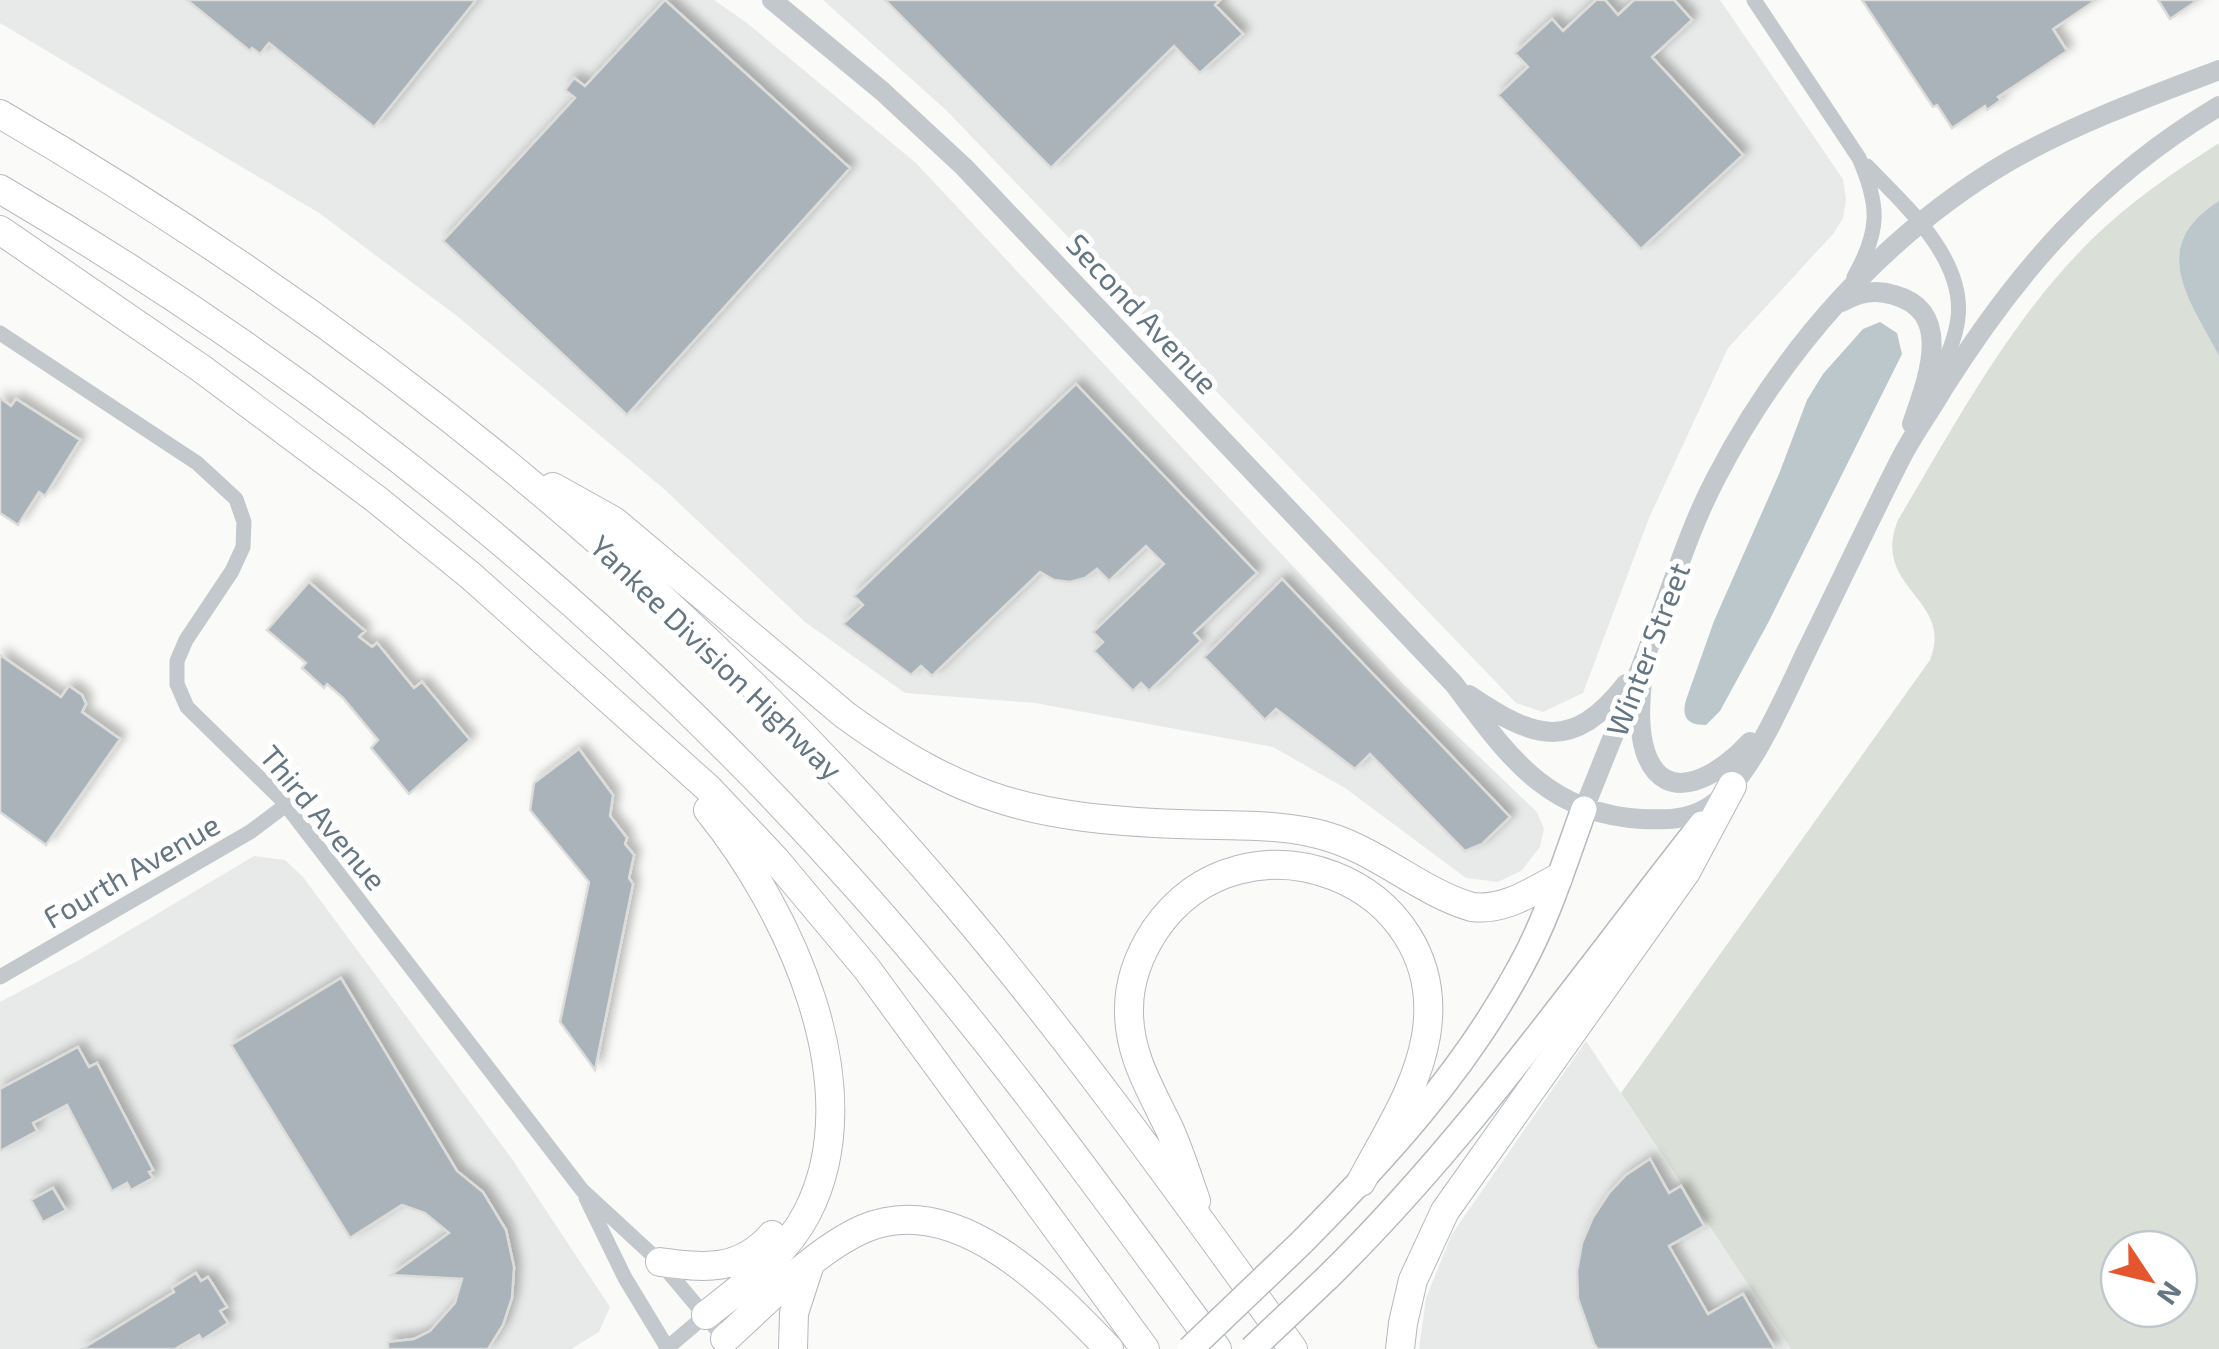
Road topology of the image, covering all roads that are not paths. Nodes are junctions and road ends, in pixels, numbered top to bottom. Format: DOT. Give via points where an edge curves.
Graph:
graph roads {
  1 [pos="772,0"];
  2 [pos="1754,0"];
  3 [pos="2219,70"];
  4 [pos="2219,106"];
  5 [pos="0,114"];
  6 [pos="1859,158"];
  7 [pos="0,190"];
  8 [pos="1919,225"];
  9 [pos="0,230"];
  10 [pos="1836,305"];
  11 [pos="0,333"];
  12 [pos="1902,455"];
  13 [pos="499,458"];
  14 [pos="1646,653"];
  15 [pos="1454,684"];
  16 [pos="1784,696"];
  17 [pos="657,746"];
  18 [pos="1732,786"];
  19 [pos="286,805"];
  20 [pos="1584,809"];
  21 [pos="1558,878"];
  22 [pos="0,977"];
  23 [pos="830,1096"];
  24 [pos="1361,1182"];
  25 [pos="582,1190"];
  26 [pos="1207,1231"];
  27 [pos="660,1262"];
  28 [pos="810,1266"];
  29 [pos="706,1316"];
  30 [pos="723,1346"];
  31 [pos="667,1349"];
  32 [pos="793,1349"];
  33 [pos="1109,1349"];
  34 [pos="1145,1349"];
  35 [pos="1190,1349"];
  36 [pos="1217,1349"];
  37 [pos="1252,1349"];
  38 [pos="1293,1349"];
  39 [pos="1400,1349"];
  1 -- 15 [label="street, Second Avenue" via="951,155"];
  2 -- 6 [label="street"];
  3 -- 8 [label="street, Winter Street" via="2035,147"];
  4 -- 12 [label="street" via="2127,170 2048,244 1980,332"];
  5 -- 13 [label="highway, Yankee Division Highway" via="236,261"];
  6 -- 8 [label="street"];
  6 -- 10 [label="street" via="1875,226"];
  7 -- 36 [label="highway, Yankee Division Highway" via="196,314 374,440 530,567 663,688 818,844 950,994"];
  8 -- 10 [label="street, Winter Street"];
  8 -- 12 [label="street" via="1956,284 1958,318"];
  9 -- 17 [label="highway" via="376,499"];
  10 -- 12 [label="street" via="1880,291 1900,296 1926,318 1930,371"];
  10 -- 14 [label="street, Winter Street" via="1768,391 1715,479"];
  11 -- 19 [label="street, Third Avenue" via="197,463 236,499 244,522 242,547 182,647 177,684 191,712"];
  12 -- 16 [label="street"];
  13 -- 21 [label="highway" via="614,521 845,715 911,761 975,792 1089,820 1310,832 1360,848 1472,907 1512,902"];
  13 -- 26 [label="highway, Yankee Division Highway" via="702,636 896,836 1039,1006"];
  14 -- 15 [label="street, Second Avenue" via="1612,702 1588,723 1562,733 1515,724"];
  14 -- 16 [label="street" via="1642,740 1656,770 1675,781 1700,780 1721,769"];
  14 -- 20 [label="street, Winter Street"];
  15 -- 20 [label="street, Second Avenue" via="1528,774"];
  16 -- 18 [label="street"];
  17 -- 23 [label="highway" via="736,848 781,927 814,1010"];
  17 -- 34 [label="highway" via="709,790 847,943"];
  18 -- 20 [label="street, Second Avenue" via="1707,808 1674,820"];
  18 -- 37 [label="main road, bridge" via="1543,1032 1401,1201"];
  18 -- 39 [label="highway" via="1686,872 1445,1212 1414,1280"];
  19 -- 22 [label="street, Fourth Avenue"];
  19 -- 25 [label="street, Third Avenue"];
  20 -- 21 [label="main road, Winter Street"];
  21 -- 24 [label="main road, Winter Street" via="1494,1014 1432,1102"];
  23 -- 27 [label="highway" via="799,1191 764,1243 724,1266"];
  23 -- 29 [label="highway" via="823,1168 807,1212 781,1251"];
  24 -- 26 [label="highway" via="1421,1056 1428,1018 1411,942 1389,912 1344,879 1290,864 1237,870 1186,896 1162,920 1144,948 1129,999 1136,1057"];
  24 -- 35 [label="main road, Winter Street, bridge"];
  25 -- 27 [label="street, Third Avenue"];
  25 -- 31 [label="street, Third Avenue"];
  26 -- 38 [label="highway, Yankee Division Highway"];
  27 -- 29 [label="street, Third Avenue"];
  28 -- 30 [label="highway"];
  28 -- 32 [label="highway" via="794,1313"];
  28 -- 33 [label="highway" via="875,1225 899,1218 936,1221 1014,1264"];
  29 -- 30 [label="street, Third Avenue"];
  29 -- 31 [label="street"];
}
